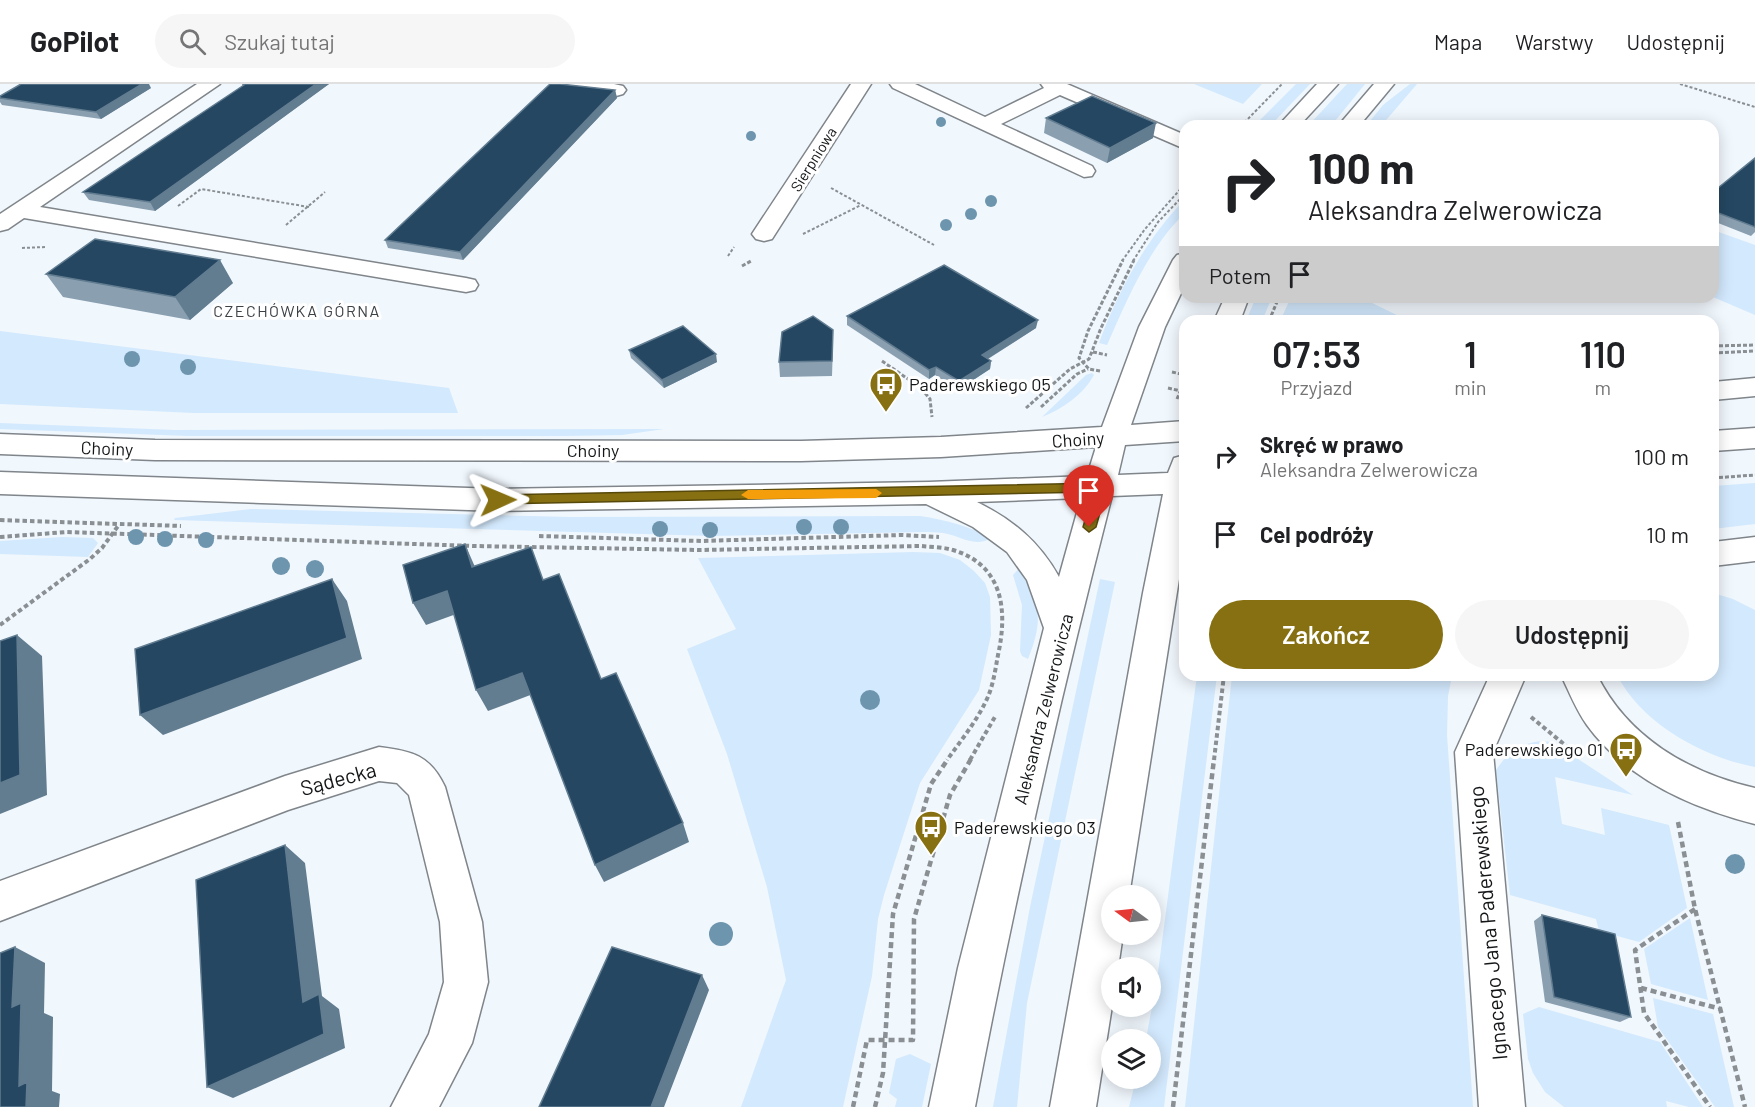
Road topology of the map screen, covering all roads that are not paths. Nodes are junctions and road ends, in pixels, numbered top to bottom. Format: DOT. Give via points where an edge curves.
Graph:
graph roads {
  1 [pos="210,84"];
  2 [pos="564,84"];
  3 [pos="861,84"];
  4 [pos="900,84"];
  5 [pos="1328,84"];
  6 [pos="1384,84"];
  7 [pos="1056,86"];
  8 [pos="616,90"];
  9 [pos="1294,120"];
  10 [pos="1353,120"];
  11 [pos="986,124"];
  12 [pos="1179,140"];
  13 [pos="1084,171"];
  14 [pos="20,211"];
  15 [pos="0,224"];
  16 [pos="764,234"];
  17 [pos="1179,272"];
  18 [pos="466,285"];
  19 [pos="1755,387"];
  20 [pos="1719,390"];
  21 [pos="1179,432"];
  22 [pos="1113,437"];
  23 [pos="1755,438"];
  24 [pos="1719,441"];
  25 [pos="0,444"];
  26 [pos="1179,477"];
  27 [pos="0,483"];
  28 [pos="1101,488"];
  29 [pos="929,493"];
  30 [pos="1179,515"];
  31 [pos="1176,544"];
  32 [pos="1755,549"];
  33 [pos="1719,553"];
  34 [pos="1062,628"];
  35 [pos="1505,681"];
  36 [pos="1582,681"];
  37 [pos="1755,806"];
  38 [pos="0,901"];
  39 [pos="413,1106"];
  40 [pos="952,1107"];
  41 [pos="1072,1107"];
  42 [pos="1502,1107"];
  1 -- 14 [label="street"];
  2 -- 8 [label="street"];
  3 -- 16 [label="street, Sierpniowa"];
  4 -- 11 [label="street"];
  5 -- 9 [label="street"];
  6 -- 10 [label="street"];
  7 -- 11 [label="street"];
  7 -- 12 [label="street"];
  11 -- 13 [label="street"];
  14 -- 15 [label="street"];
  14 -- 18 [label="street"];
  17 -- 22 [label="street, Aleksandra Zelwerowicza" via="1152,327"];
  19 -- 20 [label="street"];
  21 -- 22 [label="street, Choiny"];
  22 -- 25 [label="street, Choiny" via="801,451 155,450"];
  22 -- 28 [label="street, Aleksandra Zelwerowicza"];
  23 -- 24 [label="street"];
  26 -- 28 [label="street"];
  27 -- 29 [label="street" via="498,500"];
  28 -- 29 [label="street"];
  28 -- 34 [label="street, Aleksandra Zelwerowicza"];
  29 -- 34 [label="street" via="990,521 1020,544 1042,573"];
  30 -- 31 [label="street"];
  31 -- 41 [label="street"];
  32 -- 33 [label="street"];
  34 -- 40 [label="street, Aleksandra Zelwerowicza" via="980,968"];
  35 -- 42 [label="street, Ignacego Jana Paderewskiego" via="1474,752"];
  36 -- 37 [label="street" via="1598,713 1628,744 1668,772 1734,802"];
  38 -- 39 [label="street, Sądecka" via="285,793 380,764 407,767 426,787 461,922 466,982 449,1043"];
}
